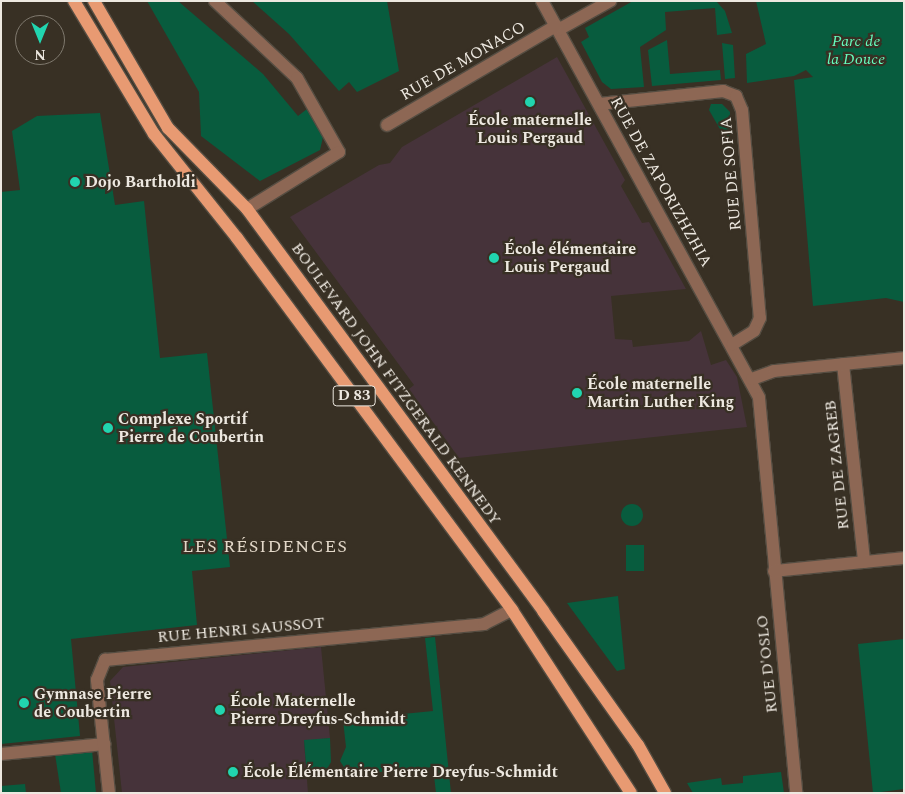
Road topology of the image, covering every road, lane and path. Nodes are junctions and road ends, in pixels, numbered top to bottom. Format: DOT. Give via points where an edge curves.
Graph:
graph roads {
  1 [pos="74,1"];
  2 [pos="94,1"];
  3 [pos="214,1"];
  4 [pos="542,1"];
  5 [pos="610,1"];
  6 [pos="557,28"];
  7 [pos="599,104"];
  8 [pos="387,125"];
  9 [pos="247,209"];
  10 [pos="733,344"];
  11 [pos="904,358"];
  12 [pos="843,364"];
  13 [pos="752,379"];
  14 [pos="904,558"];
  15 [pos="864,562"];
  16 [pos="774,571"];
  17 [pos="512,610"];
  18 [pos="105,744"];
  19 [pos="1,754"];
  20 [pos="109,793"];
  21 [pos="630,793"];
  22 [pos="665,793"];
  23 [pos="796,793"];
  1 -- 17 [label="main road, D 83" via="154,134 237,238"];
  2 -- 9 [label="main road, BOULEVARD JOHN FITZGERALD KENNEDY / D 83" via="168,128"];
  3 -- 9 [label="street" via="297,78 339,152"];
  4 -- 6 [label="street, RUE DE ZAPORIZHZHIA"];
  5 -- 6 [label="street, RUE DE MONACO"];
  6 -- 7 [label="street, RUE DE ZAPORIZHZHIA"];
  6 -- 8 [label="street, RUE DE MONACO"];
  7 -- 10 [label="street, RUE DE ZAPORIZHZHIA"];
  7 -- 10 [label="street, RUE DE SOFIA" via="723,91 736,96 742,119 760,318 754,331"];
  9 -- 22 [label="main road, BOULEVARD JOHN FITZGERALD KENNEDY / D 83" via="543,611 638,745"];
  10 -- 13 [label="street, RUE DE ZAPORIZHZHIA"];
  11 -- 12 [label="street"];
  12 -- 13 [label="street" via="774,371"];
  12 -- 15 [label="street, RUE DE ZAGREB"];
  13 -- 16 [label="street, RUE D'OSLO" via="759,398"];
  14 -- 15 [label="street"];
  15 -- 16 [label="street"];
  16 -- 23 [label="street, RUE D'OSLO"];
  17 -- 18 [label="street, RUE HENRI SAUSSOT" via="484,624 105,660 97,680"];
  17 -- 21 [label="main road, D 83"];
  18 -- 19 [label="street"];
  18 -- 20 [label="street, RUE HENRI SAUSSOT"];
}
